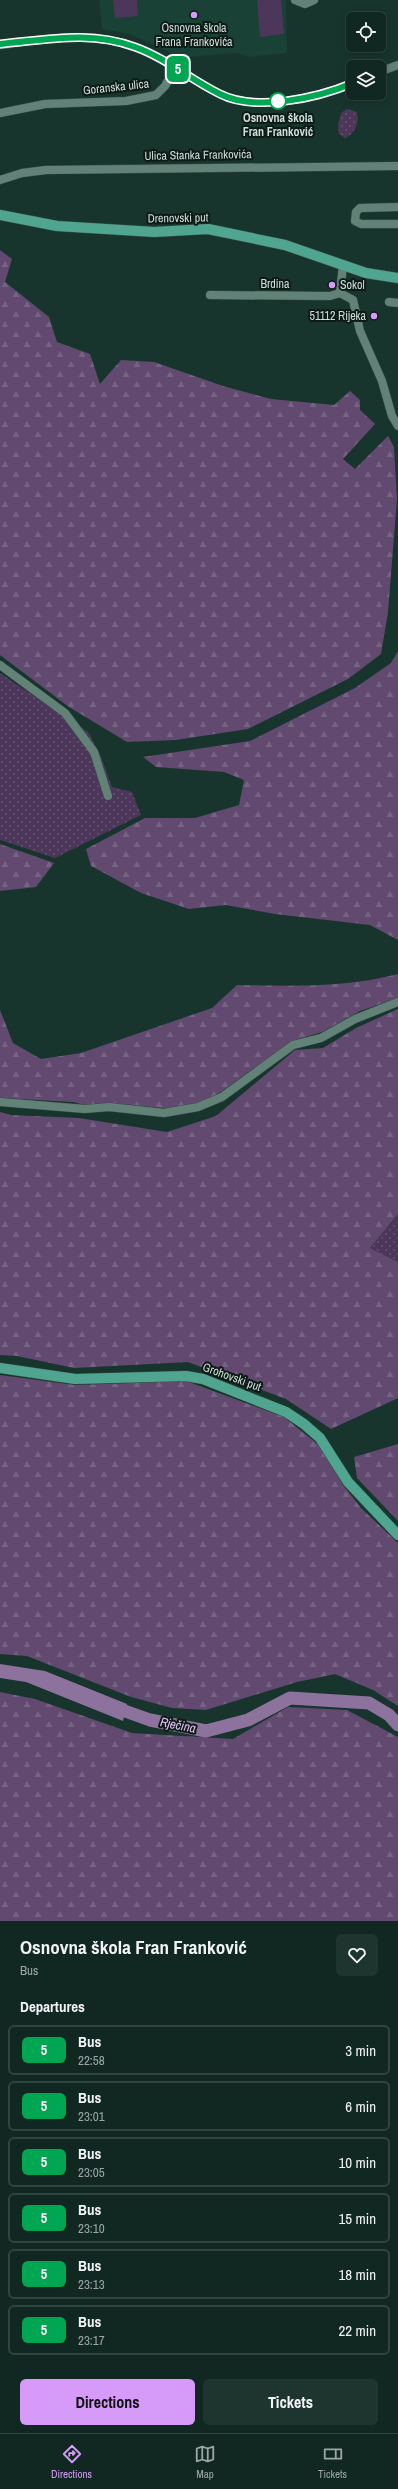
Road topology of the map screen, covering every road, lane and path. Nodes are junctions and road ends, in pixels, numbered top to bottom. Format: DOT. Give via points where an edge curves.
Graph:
graph roads {
  1 [pos="295,0"];
  2 [pos="314,0"];
  3 [pos="0,44"];
  4 [pos="398,65"];
  5 [pos="175,68"];
  6 [pos="386,69"];
  7 [pos="346,85"];
  8 [pos="0,113"];
  9 [pos="398,166"];
  10 [pos="0,180"];
  11 [pos="398,207"];
  12 [pos="0,215"];
  13 [pos="397,224"];
  14 [pos="343,265"];
  15 [pos="398,278"];
  16 [pos="340,293"];
  17 [pos="210,295"];
  18 [pos="389,302"];
  19 [pos="398,303"];
  20 [pos="398,426"];
  21 [pos="0,665"];
  22 [pos="108,796"];
  23 [pos="398,1002"];
  24 [pos="0,1102"];
  25 [pos="0,1368"];
  26 [pos="398,1535"];
  1 -- 2 [label="street" via="305,4"];
  3 -- 5 [label="street" via="78,36 103,38 135,46"];
  4 -- 6 [label="street"];
  5 -- 7 [label="street" via="221,95 248,102 308,97"];
  5 -- 8 [label="street, Goranska ulica" via="156,96 126,101 44,104"];
  9 -- 10 [label="street, Ulica Stanka Frankovića" via="46,170"];
  11 -- 13 [label="street" via="360,208 355,216 355,221 361,224"];
  12 -- 14 [label="main road, Drenovski put" via="34,223 154,232 208,229 285,245"];
  14 -- 15 [label="main road, Drenovski put" via="366,273"];
  14 -- 16 [label="street"];
  16 -- 17 [label="street, Brdina" via="330,296"];
  16 -- 20 [label="street" via="353,300 360,331"];
  18 -- 19 [label="street"];
  21 -- 22 [label="street" via="66,713 94,752"];
  23 -- 24 [label="street" via="355,1019 321,1038 293,1045 222,1097 198,1107 164,1113 109,1107 85,1109"];
  25 -- 26 [label="main road, Grohovski put" via="75,1379 186,1376 203,1379 286,1412 320,1438 348,1482"];
}
